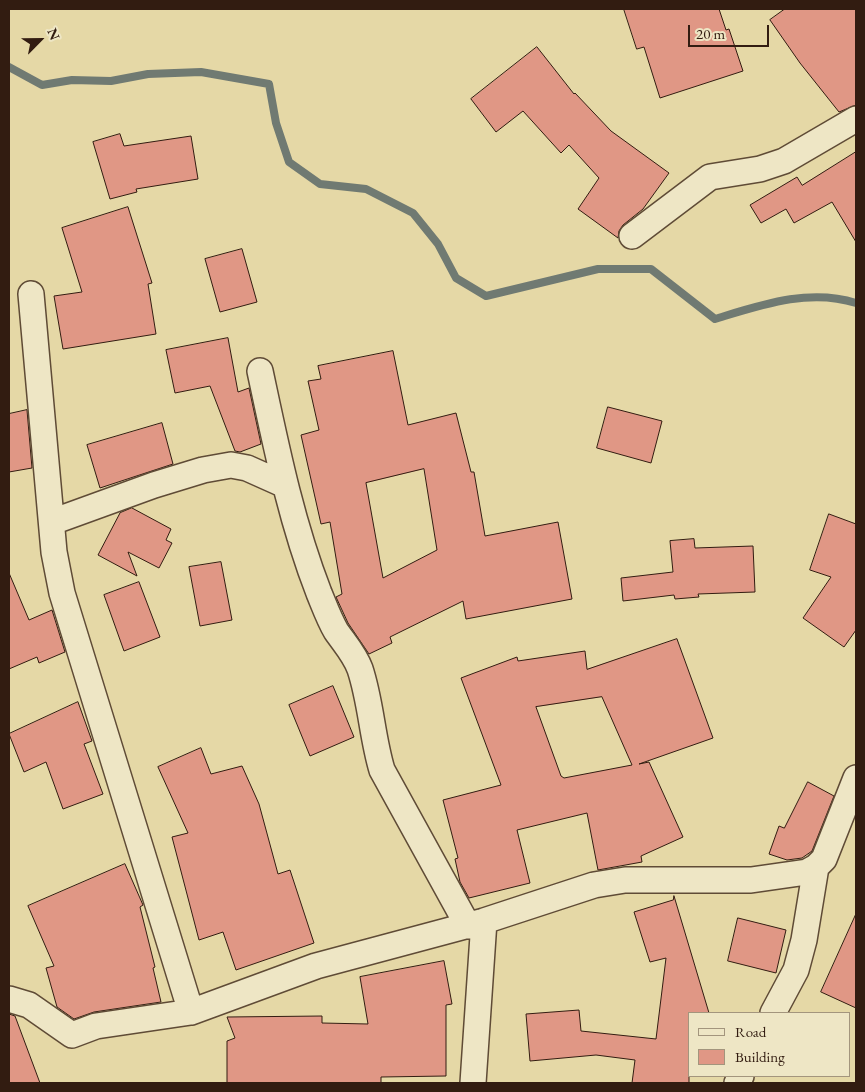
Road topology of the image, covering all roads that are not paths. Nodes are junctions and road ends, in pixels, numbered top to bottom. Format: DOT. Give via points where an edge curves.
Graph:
graph roads {
  1 [pos="856,119"];
  2 [pos="632,236"];
  3 [pos="31,294"];
  4 [pos="260,371"];
  5 [pos="285,484"];
  6 [pos="52,522"];
  7 [pos="856,778"];
  8 [pos="816,868"];
  9 [pos="476,923"];
  10 [pos="9,999"];
  11 [pos="191,1012"];
  12 [pos="774,1012"];
  13 [pos="473,1083"];
  1 -- 2 [label="street" via="784,161 760,169 710,177"];
  3 -- 6 [label="street"];
  4 -- 5 [label="street"];
  5 -- 6 [label="street" via="247,468 230,465 154,485"];
  5 -- 9 [label="street" via="319,594 360,669 382,770"];
  6 -- 11 [label="street" via="62,593"];
  7 -- 8 [label="street" via="824,859"];
  8 -- 9 [label="street" via="751,880 625,880 594,885"];
  8 -- 12 [label="street" via="796,970"];
  9 -- 11 [label="street" via="316,966"];
  9 -- 13 [label="street"];
  10 -- 11 [label="street" via="29,1005 72,1035 96,1026"];
}
